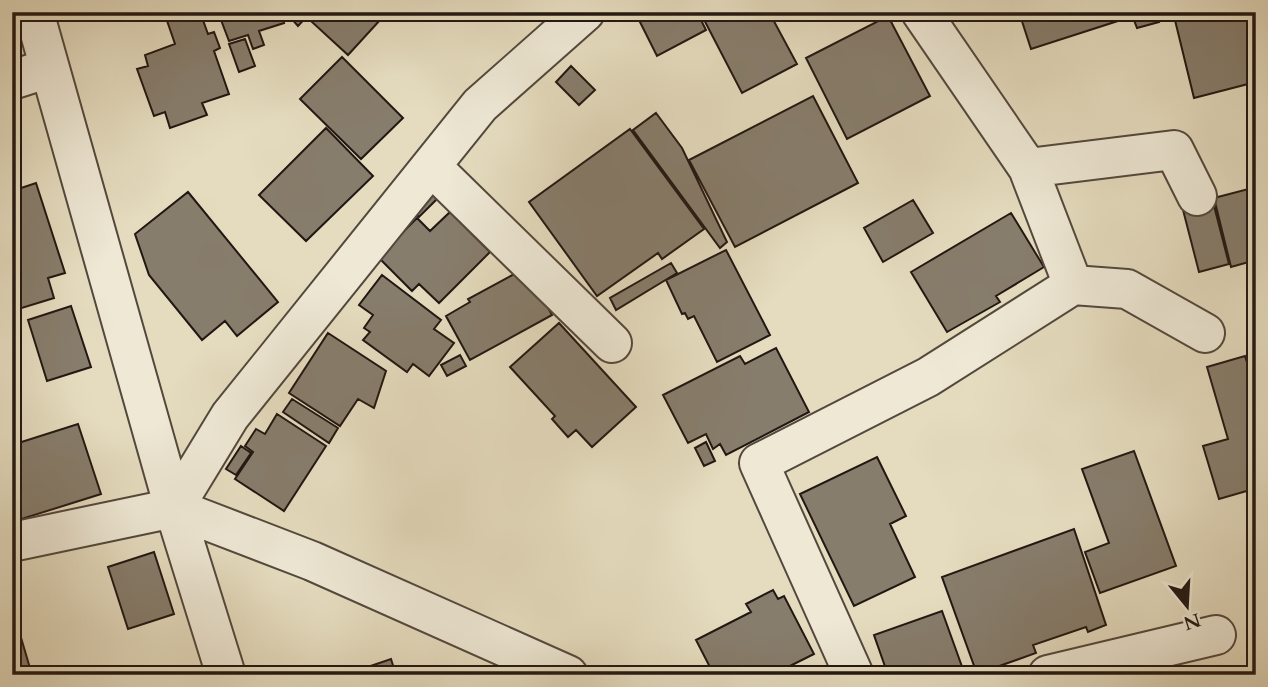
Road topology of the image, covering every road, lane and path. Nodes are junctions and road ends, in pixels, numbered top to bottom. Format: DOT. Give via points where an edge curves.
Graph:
graph roads {
  1 [pos="34,12"];
  2 [pos="585,12"];
  3 [pos="921,12"];
  4 [pos="50,68"];
  5 [pos="12,80"];
  6 [pos="431,166"];
  7 [pos="1028,168"];
  8 [pos="1196,195"];
  9 [pos="1073,285"];
  10 [pos="1205,333"];
  11 [pos="612,343"];
  12 [pos="174,508"];
  13 [pos="12,542"];
  14 [pos="1216,635"];
  15 [pos="226,675"];
  16 [pos="568,675"];
  17 [pos="853,675"];
  18 [pos="1048,675"];
  1 -- 4 [label="street"];
  2 -- 6 [label="street" via="480,106"];
  3 -- 7 [label="street"];
  4 -- 5 [label="street"];
  4 -- 12 [label="street"];
  6 -- 11 [label="street"];
  6 -- 12 [label="street" via="230,416"];
  7 -- 8 [label="street" via="1174,150"];
  7 -- 9 [label="street"];
  9 -- 10 [label="street" via="1128,289"];
  9 -- 17 [label="street" via="928,377 759,463"];
  12 -- 13 [label="street"];
  12 -- 15 [label="street"];
  12 -- 16 [label="street" via="312,561"];
  14 -- 18 [label="street"];
}
